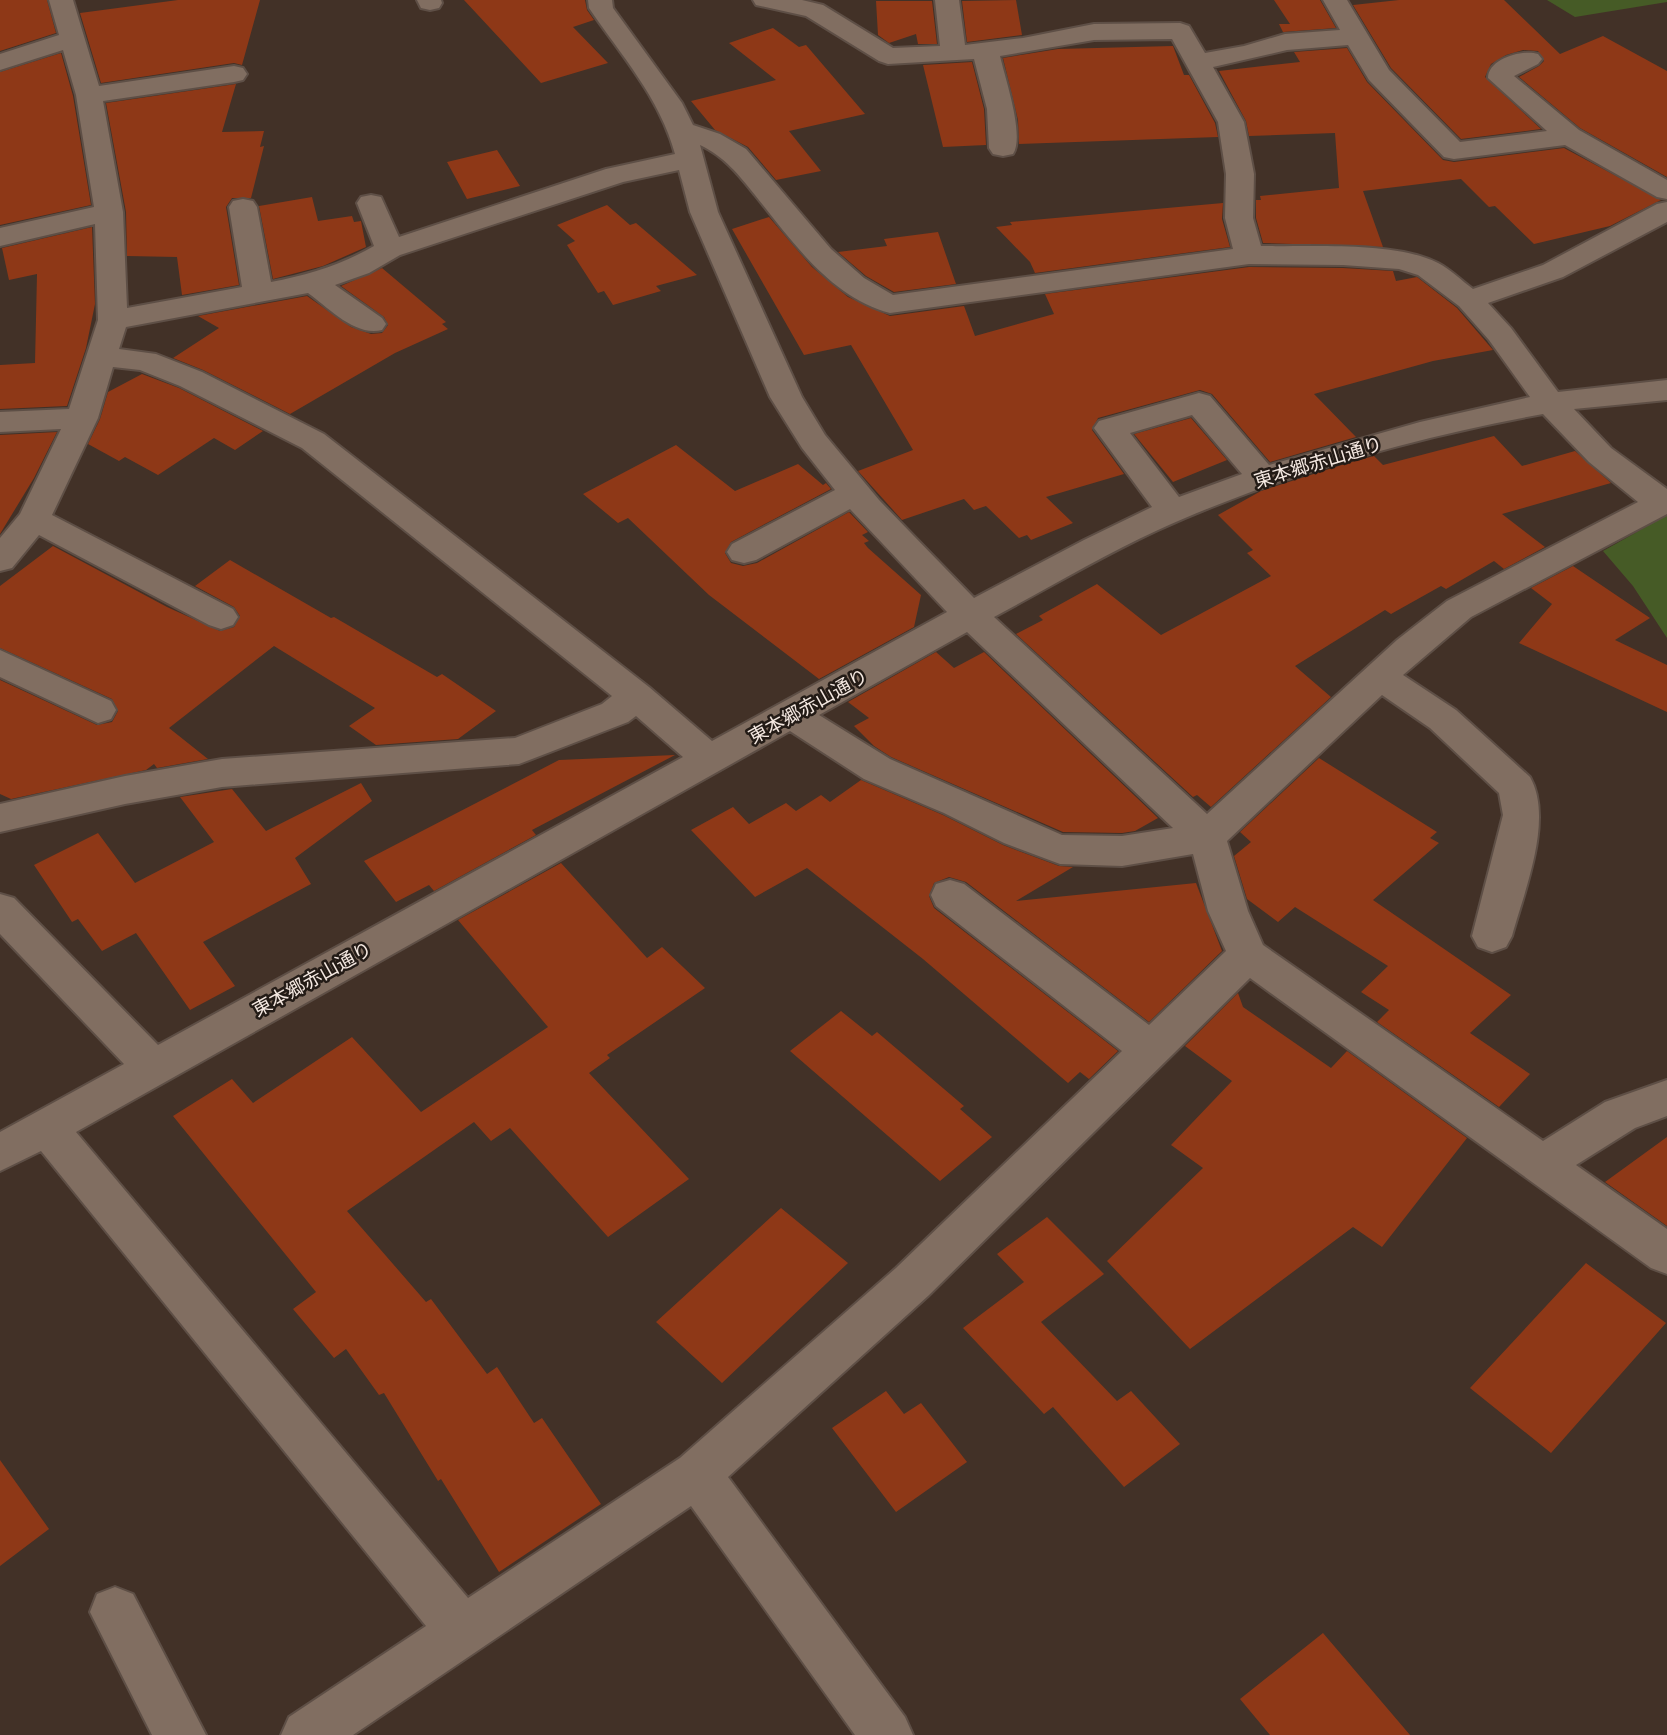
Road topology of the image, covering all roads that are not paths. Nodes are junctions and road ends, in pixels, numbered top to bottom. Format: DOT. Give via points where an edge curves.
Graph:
graph roads {
  1 [pos="61,0"];
  2 [pos="600,0"];
  3 [pos="765,0"];
  4 [pos="947,0"];
  5 [pos="1342,1"];
  6 [pos="1355,37"];
  7 [pos="73,39"];
  8 [pos="985,50"];
  9 [pos="953,52"];
  10 [pos="1529,59"];
  11 [pos="0,62"];
  12 [pos="1197,62"];
  13 [pos="234,74"];
  14 [pos="89,95"];
  15 [pos="682,130"];
  16 [pos="1569,136"];
  17 [pos="1003,148"];
  18 [pos="690,159"];
  19 [pos="1667,191"];
  20 [pos="371,203"];
  21 [pos="243,207"];
  22 [pos="1667,210"];
  23 [pos="109,212"];
  24 [pos="0,237"];
  25 [pos="390,249"];
  26 [pos="1249,255"];
  27 [pos="313,283"];
  28 [pos="258,293"];
  29 [pos="1469,300"];
  30 [pos="113,320"];
  31 [pos="371,324"];
  32 [pos="103,357"];
  33 [pos="1667,390"];
  34 [pos="1549,402"];
  35 [pos="82,418"];
  36 [pos="0,422"];
  37 [pos="1263,478"];
  38 [pos="855,493"];
  39 [pos="1664,502"];
  40 [pos="1172,512"];
  41 [pos="34,519"];
  42 [pos="744,552"];
  43 [pos="0,560"];
  44 [pos="970,615"];
  45 [pos="222,617"];
  46 [pos="0,662"];
  47 [pos="1381,677"];
  48 [pos="636,696"];
  49 [pos="98,710"];
  50 [pos="791,715"];
  51 [pos="710,760"];
  52 [pos="0,818"];
  53 [pos="1207,836"];
  54 [pos="950,895"];
  55 [pos="0,909"];
  56 [pos="1492,936"];
  57 [pos="1248,955"];
  58 [pos="1150,1049"];
  59 [pos="153,1067"];
  60 [pos="1667,1098"];
  61 [pos="46,1126"];
  62 [pos="0,1153"];
  63 [pos="1541,1166"];
  64 [pos="1667,1254"];
  65 [pos="697,1474"];
  66 [pos="115,1612"];
  67 [pos="462,1630"];
  68 [pos="180,1735"];
  69 [pos="307,1735"];
  70 [pos="887,1735"];
  1 -- 7 [label="street"];
  2 -- 15 [label="street"];
  3 -- 9 [label="street" via="814,10 888,56"];
  4 -- 9 [label="street"];
  5 -- 6 [label="street"];
  6 -- 12 [label="street" via="1285,42"];
  6 -- 16 [label="street" via="1378,74 1454,151"];
  7 -- 11 [label="street"];
  7 -- 14 [label="street"];
  8 -- 9 [label="street"];
  8 -- 12 [label="street" via="1100,21 1180,31"];
  8 -- 17 [label="street" via="1000,109"];
  10 -- 16 [label="street" via="1501,70 1501,78"];
  12 -- 26 [label="street" via="1231,122 1240,174 1239,218"];
  13 -- 14 [label="street"];
  14 -- 23 [label="street"];
  15 -- 18 [label="street"];
  15 -- 26 [label="street" via="717,142 738,157 811,243 858,287 891,304"];
  16 -- 19 [label="street"];
  18 -- 25 [label="street" via="616,175"];
  18 -- 38 [label="street" via="704,212 786,397 813,441"];
  20 -- 25 [label="street"];
  21 -- 28 [label="street"];
  22 -- 29 [label="street" via="1553,271"];
  23 -- 24 [label="street"];
  23 -- 30 [label="street"];
  25 -- 27 [label="street" via="359,267"];
  26 -- 29 [label="street" via="1402,261 1428,269"];
  27 -- 28 [label="street"];
  27 -- 31 [label="street"];
  28 -- 30 [label="street"];
  29 -- 34 [label="street"];
  30 -- 32 [label="street"];
  32 -- 35 [label="street"];
  32 -- 48 [label="street" via="145,360 313,442"];
  33 -- 34 [label="street, 東本郷赤山通り"];
  34 -- 37 [label="street, 東本郷赤山通り" via="1431,428"];
  34 -- 39 [label="street" via="1600,455"];
  35 -- 36 [label="street"];
  35 -- 41 [label="street"];
  37 -- 40 [label="street, 東本郷赤山通り"];
  37 -- 40 [label="street" via="1199,403 1110,428"];
  38 -- 42 [label="street"];
  38 -- 44 [label="street"];
  39 -- 47 [label="street" via="1459,609"];
  40 -- 44 [label="street, 東本郷赤山通り"];
  41 -- 43 [label="street"];
  41 -- 45 [label="street"];
  44 -- 50 [label="street, 東本郷赤山通り"];
  44 -- 53 [label="street"];
  46 -- 49 [label="street"];
  47 -- 53 [label="street"];
  47 -- 56 [label="street" via="1443,719 1517,787 1522,816"];
  48 -- 51 [label="street"];
  48 -- 52 [label="street" via="615,713 519,751 222,773"];
  50 -- 51 [label="street, 東本郷赤山通り"];
  50 -- 53 [label="street" via="877,769 1060,849 1122,851"];
  51 -- 59 [label="street, 東本郷赤山通り"];
  53 -- 57 [label="street" via="1227,911"];
  54 -- 58 [label="street"];
  55 -- 59 [label="street"];
  57 -- 58 [label="street"];
  57 -- 63 [label="street"];
  58 -- 65 [label="street" via="912,1282"];
  59 -- 61 [label="street, 東本郷赤山通り"];
  60 -- 63 [label="street" via="1620,1115"];
  61 -- 62 [label="street, 東本郷赤山通り"];
  61 -- 67 [label="street"];
  63 -- 64 [label="street"];
  65 -- 67 [label="street"];
  65 -- 70 [label="street"];
  66 -- 68 [label="street"];
  67 -- 69 [label="street"];
}
